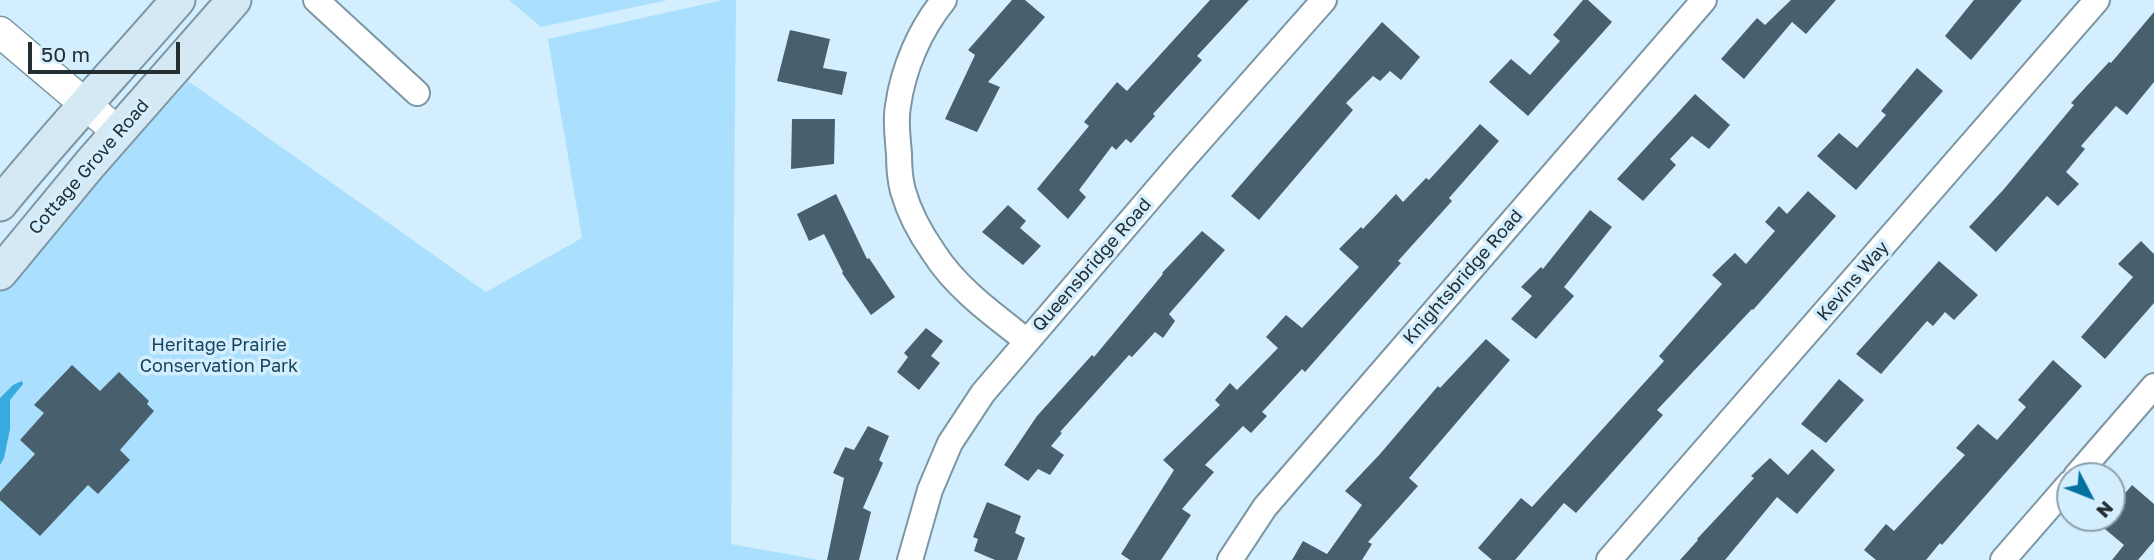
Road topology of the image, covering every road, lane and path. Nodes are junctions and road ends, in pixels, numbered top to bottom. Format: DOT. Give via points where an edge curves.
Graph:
graph roads {
  1 [pos="178,0"];
  2 [pos="234,0"];
  3 [pos="316,0"];
  4 [pos="944,0"];
  5 [pos="1324,0"];
  6 [pos="1704,0"];
  7 [pos="2096,0"];
  8 [pos="0,32"];
  9 [pos="417,93"];
  10 [pos="86,106"];
  11 [pos="118,132"];
  12 [pos="0,204"];
  13 [pos="0,273"];
  14 [pos="1027,341"];
  15 [pos="2154,386"];
  16 [pos="2088,462"];
  17 [pos="2056,499"];
  18 [pos="910,560"];
  19 [pos="1230,560"];
  20 [pos="1609,560"];
  21 [pos="2003,560"];
  1 -- 10 [label="main road"];
  2 -- 11 [label="main road, Cottage Grove Road"];
  3 -- 9 [label="street"];
  4 -- 14 [label="street" via="910,59 898,106 902,190 934,254 981,305"];
  5 -- 14 [label="street, Queensbridge Road"];
  6 -- 19 [label="street, Knightsbridge Road" via="1265,507"];
  7 -- 20 [label="street, Kevins Way"];
  8 -- 10 [label="street"];
  10 -- 11 [label="street"];
  10 -- 12 [label="main road"];
  11 -- 13 [label="main road, Cottage Grove Road"];
  14 -- 18 [label="street, Queensbridge Road" via="950,443"];
  15 -- 16 [label="street"];
  17 -- 21 [label="street"];
}
